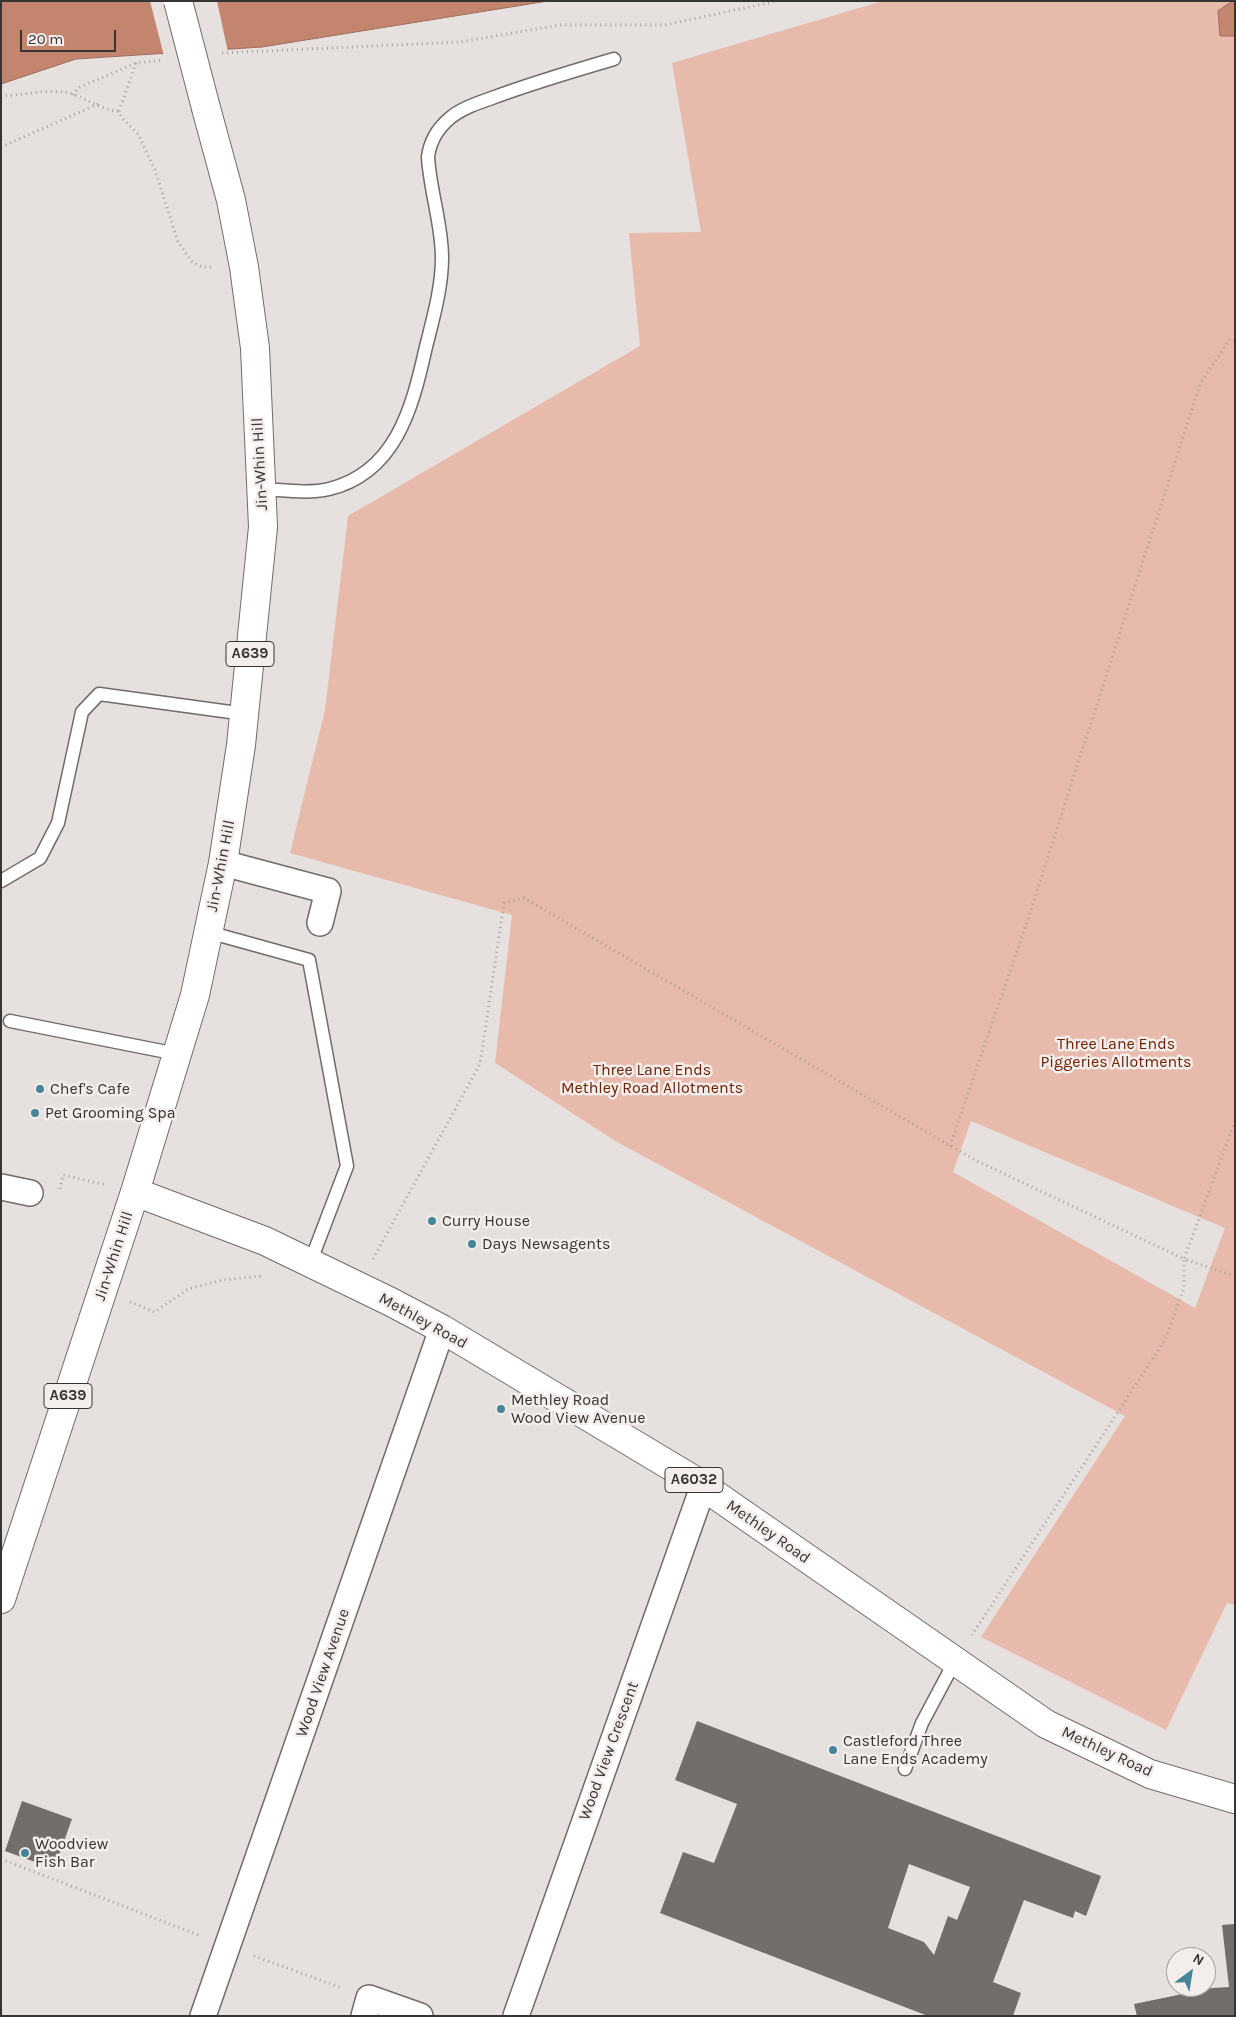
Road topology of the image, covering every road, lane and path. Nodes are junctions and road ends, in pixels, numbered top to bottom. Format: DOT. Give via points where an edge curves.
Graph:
graph roads {
  1 [pos="178,1"];
  2 [pos="777,1"];
  3 [pos="214,54"];
  4 [pos="165,59"];
  5 [pos="614,59"];
  6 [pos="136,63"];
  7 [pos="73,94"];
  8 [pos="1,96"];
  9 [pos="99,104"];
  10 [pos="119,110"];
  11 [pos="1,147"];
  12 [pos="244,267"];
  13 [pos="1235,341"];
  14 [pos="261,489"];
  15 [pos="245,714"];
  16 [pos="223,863"];
  17 [pos="1,881"];
  18 [pos="320,923"];
  19 [pos="208,932"];
  20 [pos="10,1021"];
  21 [pos="177,1054"];
  22 [pos="1235,1120"];
  23 [pos="950,1146"];
  24 [pos="1,1187"];
  25 [pos="135,1192"];
  26 [pos="30,1193"];
  27 [pos="274,1246"];
  28 [pos="1184,1259"];
  29 [pos="310,1263"];
  30 [pos="1235,1276"];
  31 [pos="358,1286"];
  32 [pos="102,1291"];
  33 [pos="442,1329"];
  34 [pos="703,1487"];
  35 [pos="1,1599"];
  36 [pos="955,1661"];
  37 [pos="905,1769"];
  38 [pos="1235,1799"];
  39 [pos="1,1860"];
  40 [pos="228,1946"];
  41 [pos="367,2007"];
  42 [pos="203,2016"];
  43 [pos="420,2016"];
  44 [pos="516,2016"];
  1 -- 12 [label="main road, Jin-Whin Hill / A639, bridge" via="230,200"];
  2 -- 3 [label="path" via="665,24 560,25 460,42 306,51 244,50"];
  4 -- 6 [label="path"];
  5 -- 14 [label="lane" via="471,106 451,117 438,130 428,157 441,245 441,268 423,360 401,431 390,450 371,469 346,483 317,490"];
  6 -- 7 [label="path" via="78,88"];
  6 -- 10 [label="path"];
  7 -- 8 [label="path"];
  7 -- 9 [label="path"];
  9 -- 10 [label="path" via="111,111"];
  9 -- 11 [label="path"];
  10 -- 12 [label="path" via="122,118 138,134 155,170 178,242 188,257 202,267"];
  12 -- 14 [label="main road, Jin-Whin Hill / A639" via="255,348"];
  13 -- 23 [label="path" via="1230,339 1200,384 1026,926"];
  14 -- 15 [label="main road, Jin-Whin Hill / A639" via="263,527"];
  15 -- 16 [label="main road, Jin-Whin Hill / A639"];
  15 -- 17 [label="lane" via="99,694 82,712 58,823 40,858"];
  16 -- 18 [label="street" via="328,891"];
  16 -- 19 [label="main road, Jin-Whin Hill / A639"];
  19 -- 21 [label="main road, Jin-Whin Hill / A639" via="195,995"];
  19 -- 29 [label="lane" via="309,960 347,1166"];
  20 -- 21 [label="lane"];
  21 -- 25 [label="main road, Jin-Whin Hill / A639"];
  22 -- 28 [label="path"];
  23 -- 28 [label="path"];
  23 -- 31 [label="path" via="524,898 504,903 480,1064"];
  24 -- 26 [label="street"];
  25 -- 26 [label="path" via="63,1175 58,1199"];
  25 -- 27 [label="main road, Methley Road / A6032"];
  25 -- 32 [label="main road, Jin-Whin Hill / A639"];
  27 -- 29 [label="main road, Methley Road / A6032"];
  27 -- 32 [label="path" via="260,1276 222,1280 188,1289 155,1312"];
  28 -- 30 [label="path"];
  28 -- 36 [label="path" via="1184,1288 1165,1340"];
  29 -- 31 [label="main road, Methley Road / A6032"];
  31 -- 33 [label="main road, Methley Road / A6032"];
  32 -- 35 [label="main road, Jin-Whin Hill / A639"];
  33 -- 34 [label="main road, Methley Road / A6032"];
  33 -- 40 [label="street, Wood View Avenue"];
  34 -- 36 [label="main road, Methley Road / A6032"];
  34 -- 44 [label="street, Wood View Crescent"];
  36 -- 37 [label="lane" via="922,1724"];
  36 -- 38 [label="main road, Methley Road / A6032" via="1055,1728 1150,1774"];
  39 -- 40 [label="path"];
  40 -- 41 [label="path"];
  40 -- 42 [label="street, Wood View Avenue"];
  41 -- 43 [label="street"];
}
